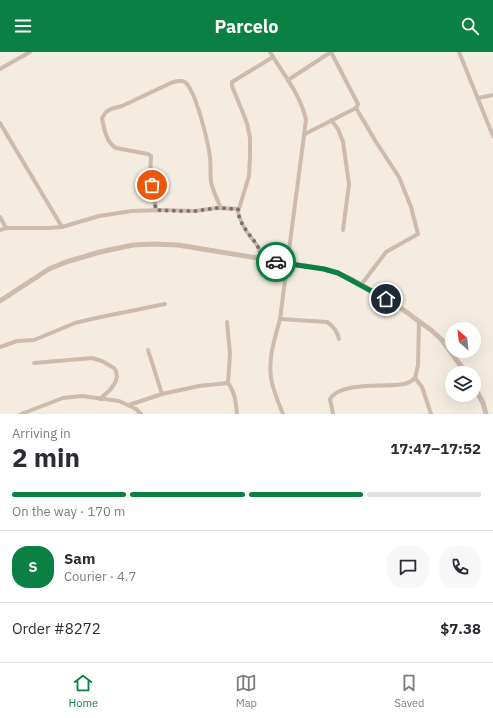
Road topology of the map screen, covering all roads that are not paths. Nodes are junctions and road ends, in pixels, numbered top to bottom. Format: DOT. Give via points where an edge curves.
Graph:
graph roads {
  1 [pos="29,52"];
  2 [pos="270,52"];
  3 [pos="331,52"];
  4 [pos="459,52"];
  5 [pos="273,57"];
  6 [pos="0,70"];
  7 [pos="288,80"];
  8 [pos="493,95"];
  9 [pos="478,98"];
  10 [pos="356,108"];
  11 [pos="331,120"];
  12 [pos="0,123"];
  13 [pos="5,132"];
  14 [pos="305,134"];
  15 [pos="0,135"];
  16 [pos="493,136"];
  17 [pos="221,208"];
  18 [pos="238,209"];
  19 [pos="156,210"];
  20 [pos="0,217"];
  21 [pos="62,227"];
  22 [pos="6,228"];
  23 [pos="0,230"];
  24 [pos="343,230"];
  25 [pos="262,259"];
  26 [pos="286,264"];
  27 [pos="361,285"];
  28 [pos="0,301"];
  29 [pos="165,304"];
  30 [pos="280,319"];
  31 [pos="419,321"];
  32 [pos="227,322"];
  33 [pos="339,339"];
  34 [pos="0,347"];
  35 [pos="148,350"];
  36 [pos="34,363"];
  37 [pos="461,366"];
  38 [pos="415,378"];
  39 [pos="228,383"];
  40 [pos="162,394"];
  41 [pos="100,399"];
  42 [pos="481,401"];
  43 [pos="129,405"];
  44 [pos="21,414"];
  45 [pos="141,414"];
  46 [pos="237,414"];
  47 [pos="283,414"];
  48 [pos="333,414"];
  49 [pos="431,414"];
  50 [pos="486,414"];
  1 -- 6 [label="street"];
  2 -- 5 [label="street"];
  3 -- 7 [label="street"];
  3 -- 10 [label="street" via="358,104"];
  4 -- 9 [label="street"];
  5 -- 7 [label="street"];
  5 -- 18 [label="street" via="232,82 250,138 249,176"];
  7 -- 14 [label="street" via="305,113"];
  8 -- 9 [label="street"];
  9 -- 16 [label="street"];
  10 -- 11 [label="street"];
  10 -- 27 [label="street" via="399,177 412,207 418,234 386,252"];
  11 -- 14 [label="street"];
  11 -- 24 [label="street" via="343,142 349,184"];
  12 -- 13 [label="street"];
  13 -- 15 [label="street"];
  13 -- 21 [label="street"];
  14 -- 26 [label="street"];
  17 -- 18 [label="street"];
  17 -- 19 [label="street" via="196,211"];
  17 -- 19 [label="street" via="211,181 210,159 202,118 190,90 186,83 181,81 173,82 111,109 102,118 106,136 112,146 151,156 150,178"];
  18 -- 25 [label="street" via="246,230 259,248"];
  19 -- 21 [label="street" via="99,216"];
  20 -- 22 [label="street"];
  21 -- 22 [label="street"];
  22 -- 23 [label="street"];
  25 -- 26 [label="street"];
  25 -- 28 [label="street" via="178,245 152,244 115,248 83,256 49,270"];
  26 -- 27 [label="street" via="324,269"];
  26 -- 30 [label="street"];
  27 -- 31 [label="street"];
  29 -- 34 [label="street" via="75,323 34,340"];
  30 -- 33 [label="street" via="327,322 333,326"];
  30 -- 47 [label="street" via="270,366 274,390"];
  31 -- 37 [label="street" via="437,335"];
  31 -- 38 [label="street" via="418,365"];
  32 -- 39 [label="street" via="230,354"];
  35 -- 40 [label="street"];
  36 -- 41 [label="street" via="92,358 102,361 114,368 116,377 110,390"];
  38 -- 48 [label="street" via="404,384 352,388 335,394 330,399"];
  38 -- 49 [label="street" via="422,386"];
  39 -- 40 [label="street"];
  39 -- 46 [label="street" via="232,389"];
  40 -- 43 [label="street"];
  41 -- 43 [label="street"];
  41 -- 44 [label="street" via="70,396"];
  42 -- 50 [label="street"];
  43 -- 45 [label="street"];
}
